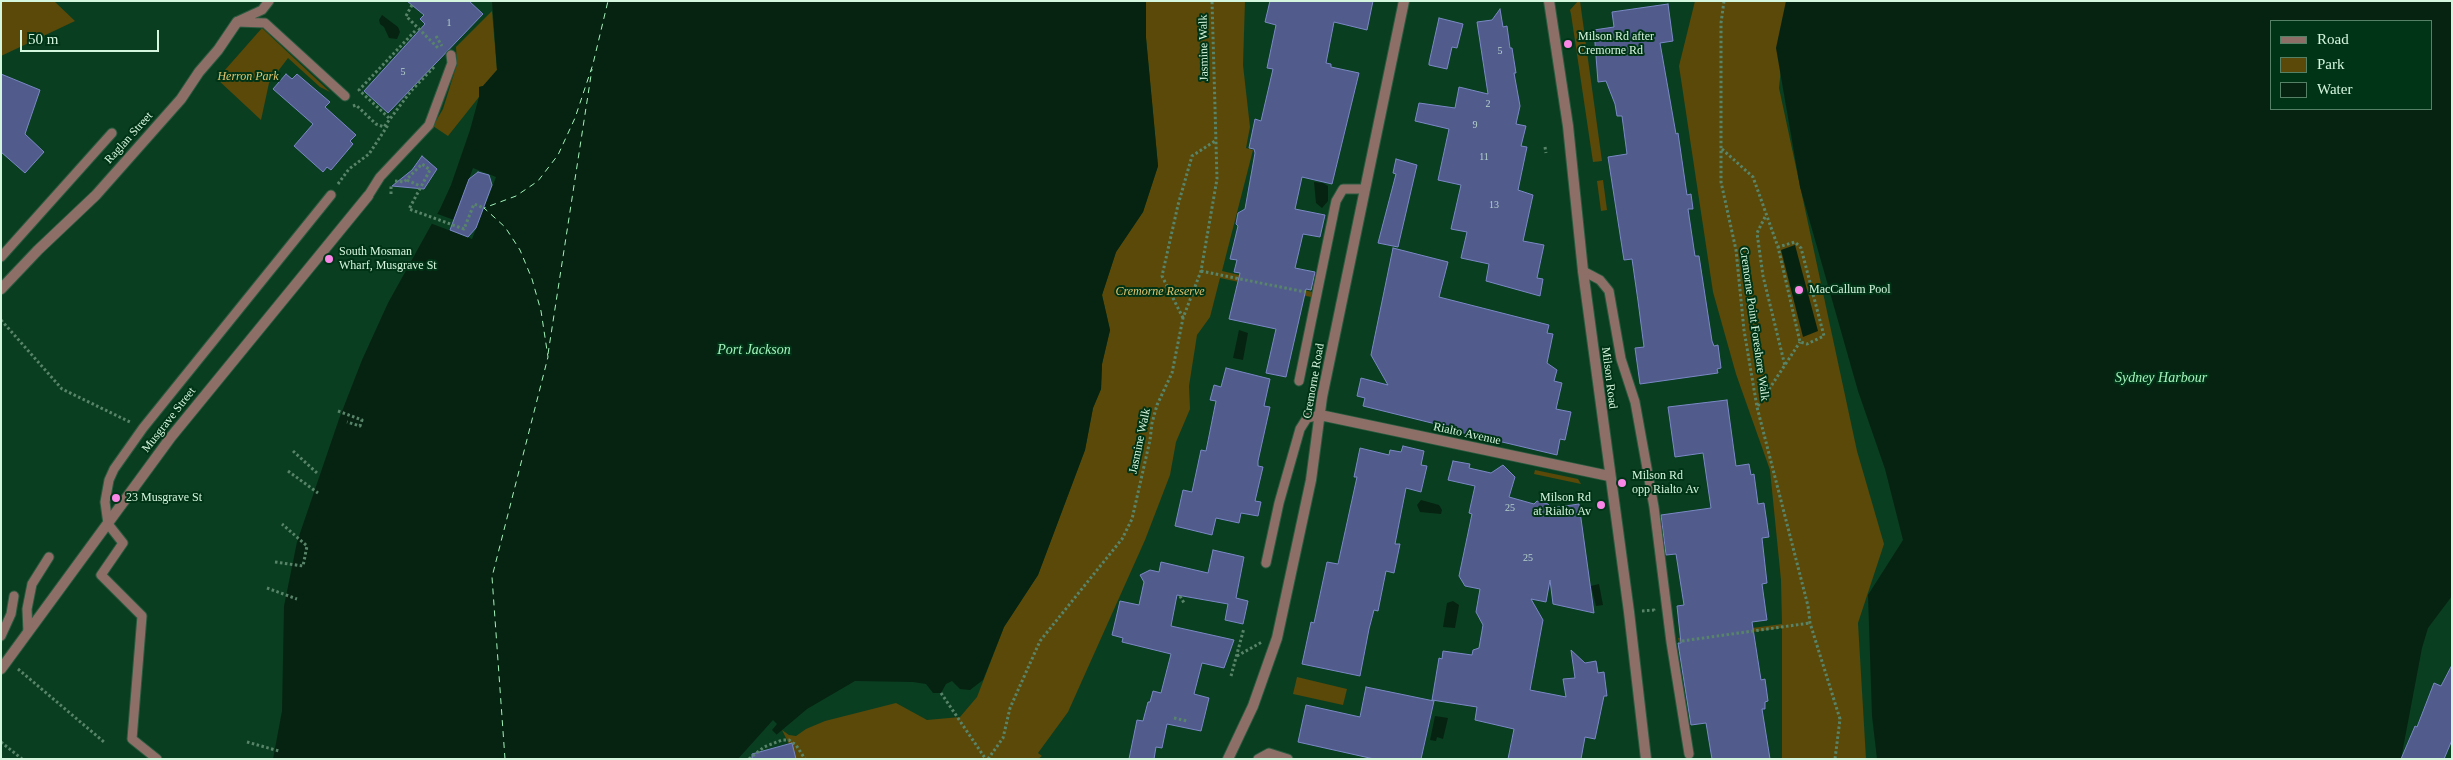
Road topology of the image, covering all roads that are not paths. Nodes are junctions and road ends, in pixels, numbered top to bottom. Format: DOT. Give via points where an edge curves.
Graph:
graph roads {
  1 [pos="269,1"];
  2 [pos="1404,1"];
  3 [pos="1549,1"];
  4 [pos="262,10"];
  5 [pos="237,22"];
  6 [pos="264,23"];
  7 [pos="452,55"];
  8 [pos="345,96"];
  9 [pos="112,132"];
  10 [pos="1365,189"];
  11 [pos="332,193"];
  12 [pos="368,196"];
  13 [pos="1,258"];
  14 [pos="1583,271"];
  15 [pos="1,289"];
  16 [pos="1299,381"];
  17 [pos="1320,415"];
  18 [pos="1609,476"];
  19 [pos="108,524"];
  20 [pos="49,557"];
  21 [pos="1266,563"];
  22 [pos="14,596"];
  23 [pos="28,632"];
  24 [pos="1,636"];
  25 [pos="1,669"];
  26 [pos="1689,754"];
  27 [pos="157,759"];
  28 [pos="1228,759"];
  29 [pos="1258,759"];
  30 [pos="1288,759"];
  31 [pos="1646,759"];
  1 -- 4 [label="lane, Raglan Street"];
  2 -- 10 [label="street, Cremorne Road"];
  3 -- 14 [label="street, Milson Road" via="1568,126"];
  4 -- 5 [label="lane, Raglan Street"];
  4 -- 6 [label="lane"];
  5 -- 6 [label="lane"];
  5 -- 15 [label="street, Raglan Street" via="174,106 96,195"];
  6 -- 8 [label="lane"];
  7 -- 12 [label="lane" via="429,126 380,177"];
  9 -- 13 [label="lane"];
  10 -- 16 [label="lane" via="1343,189 1339,194"];
  10 -- 17 [label="street, Cremorne Road"];
  11 -- 19 [label="lane" via="143,428 114,469 105,502"];
  12 -- 19 [label="street, Musgrave Street" via="171,437"];
  14 -- 18 [label="street, Milson Road"];
  14 -- 26 [label="lane" via="1600,280 1609,291 1621,359 1635,402 1654,507"];
  17 -- 18 [label="street, Rialto Avenue"];
  17 -- 21 [label="lane" via="1307,418 1300,429"];
  17 -- 28 [label="street, Cremorne Road" via="1299,541 1277,638 1253,706"];
  18 -- 31 [label="street, Milson Road"];
  19 -- 23 [label="street, Musgrave Street"];
  19 -- 27 [label="lane" via="123,543 101,575 142,616 132,739"];
  20 -- 23 [label="lane" via="32,584 27,609"];
  22 -- 24 [label="lane" via="11,614"];
  23 -- 25 [label="street, Musgrave Street"];
  29 -- 30 [label="lane" via="1269,753"];
}
